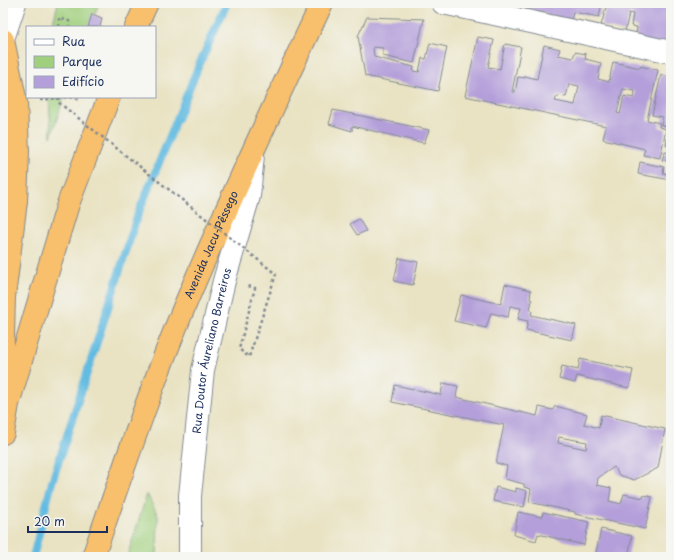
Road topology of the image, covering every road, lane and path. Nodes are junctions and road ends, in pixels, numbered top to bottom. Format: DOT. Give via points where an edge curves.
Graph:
graph roads {
  1 [pos="15,3"];
  2 [pos="147,3"];
  3 [pos="322,3"];
  4 [pos="442,3"];
  5 [pos="59,26"];
  6 [pos="69,26"];
  7 [pos="136,26"];
  8 [pos="3,40"];
  9 [pos="671,52"];
  10 [pos="58,98"];
  11 [pos="109,98"];
  12 [pos="254,148"];
  13 [pos="255,288"];
  14 [pos="3,337"];
  15 [pos="3,343"];
  16 [pos="8,404"];
  17 [pos="3,432"];
  18 [pos="93,557"];
  19 [pos="190,557"];
  1 -- 8 [label="street"];
  2 -- 7 [label="highway"];
  3 -- 12 [label="highway, Avenida Jacu-Pêssego"];
  4 -- 9 [label="street"];
  5 -- 6 [label="path" via="59,18 69,21"];
  8 -- 14 [label="highway" via="16,103 18,152 16,201 4,297"];
  10 -- 13 [label="path, bridge" via="58,102 276,274 249,357 239,350"];
  11 -- 16 [label="highway" via="68,204"];
  12 -- 18 [label="highway, Avenida Jacu-Pêssego" via="172,338"];
  12 -- 19 [label="street, Rua Doutor Áureliano Barreiros" via="248,196 203,370 190,496"];
  15 -- 16 [label="highway"];
  16 -- 17 [label="highway"];
}
